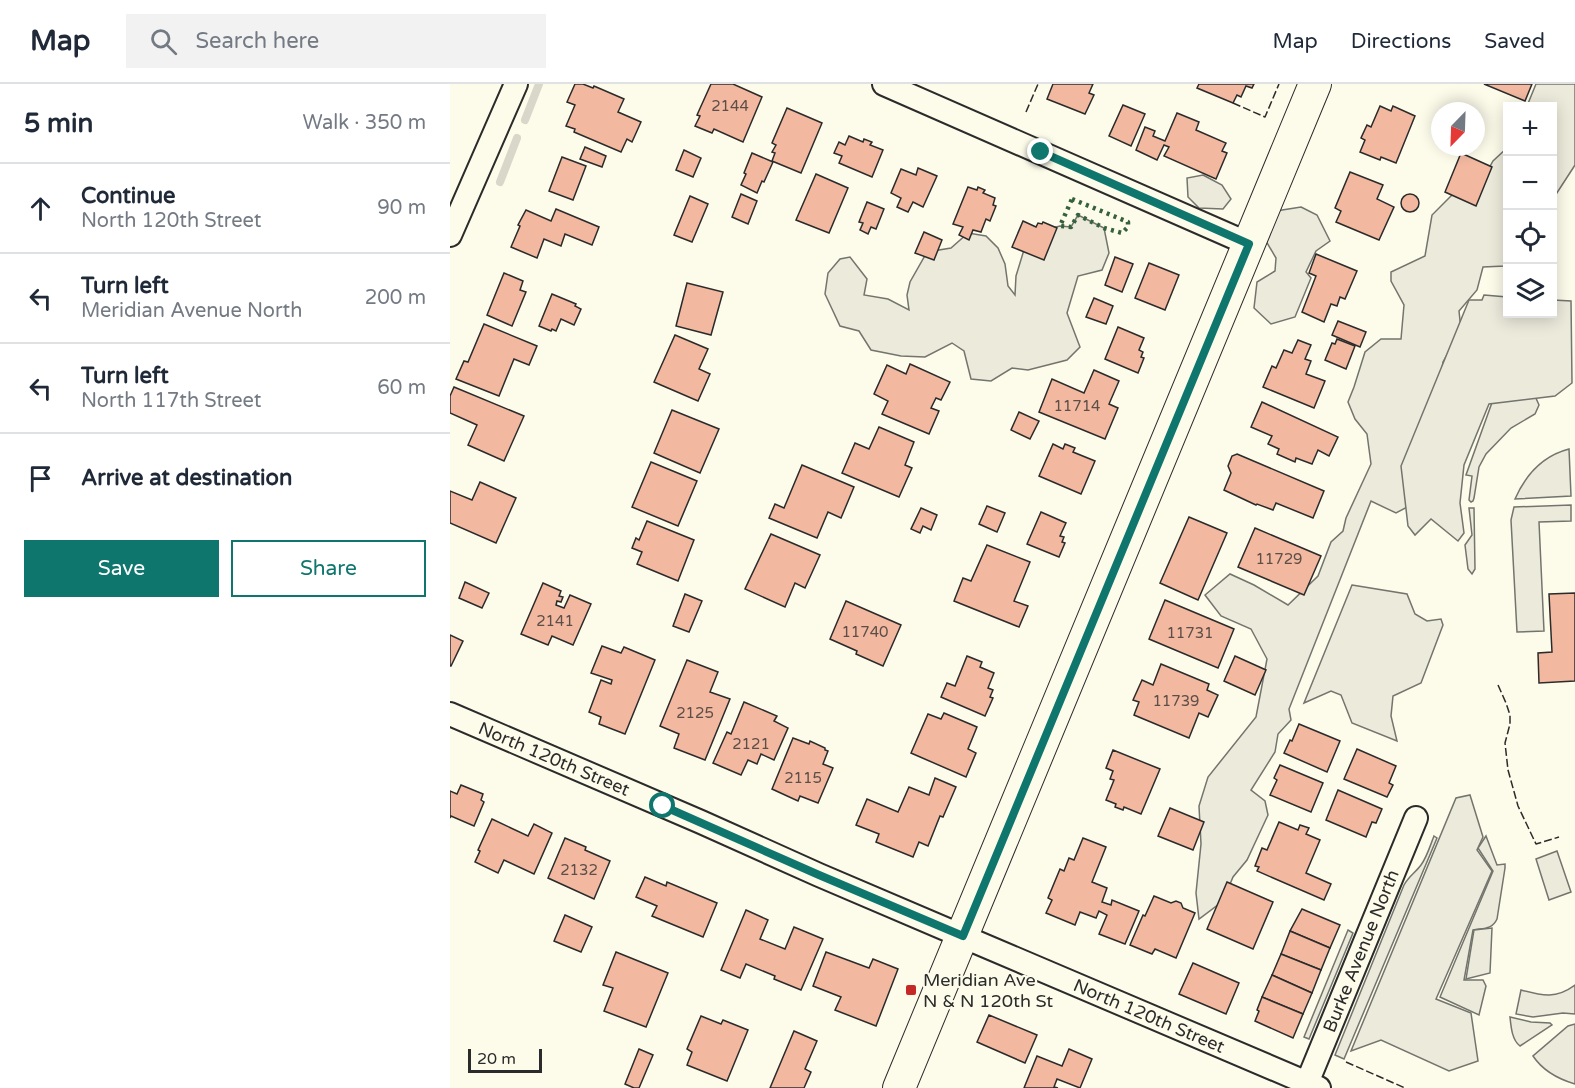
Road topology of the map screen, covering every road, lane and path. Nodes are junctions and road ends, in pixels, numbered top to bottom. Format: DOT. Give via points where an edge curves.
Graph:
graph roads {
  1 [pos="516,84"];
  2 [pos="884,84"];
  3 [pos="1315,84"];
  4 [pos="450,235"];
  5 [pos="1249,244"];
  6 [pos="450,714"];
  7 [pos="1416,818"];
  8 [pos="963,936"];
  9 [pos="1313,1085"];
  10 [pos="900,1088"];
  1 -- 4 [label="street"];
  2 -- 5 [label="street"];
  3 -- 5 [label="street"];
  5 -- 8 [label="street"];
  6 -- 8 [label="street, North 120th Street"];
  7 -- 9 [label="street, Burke Avenue North"];
  8 -- 9 [label="street, North 120th Street"];
  8 -- 10 [label="street"];
}
